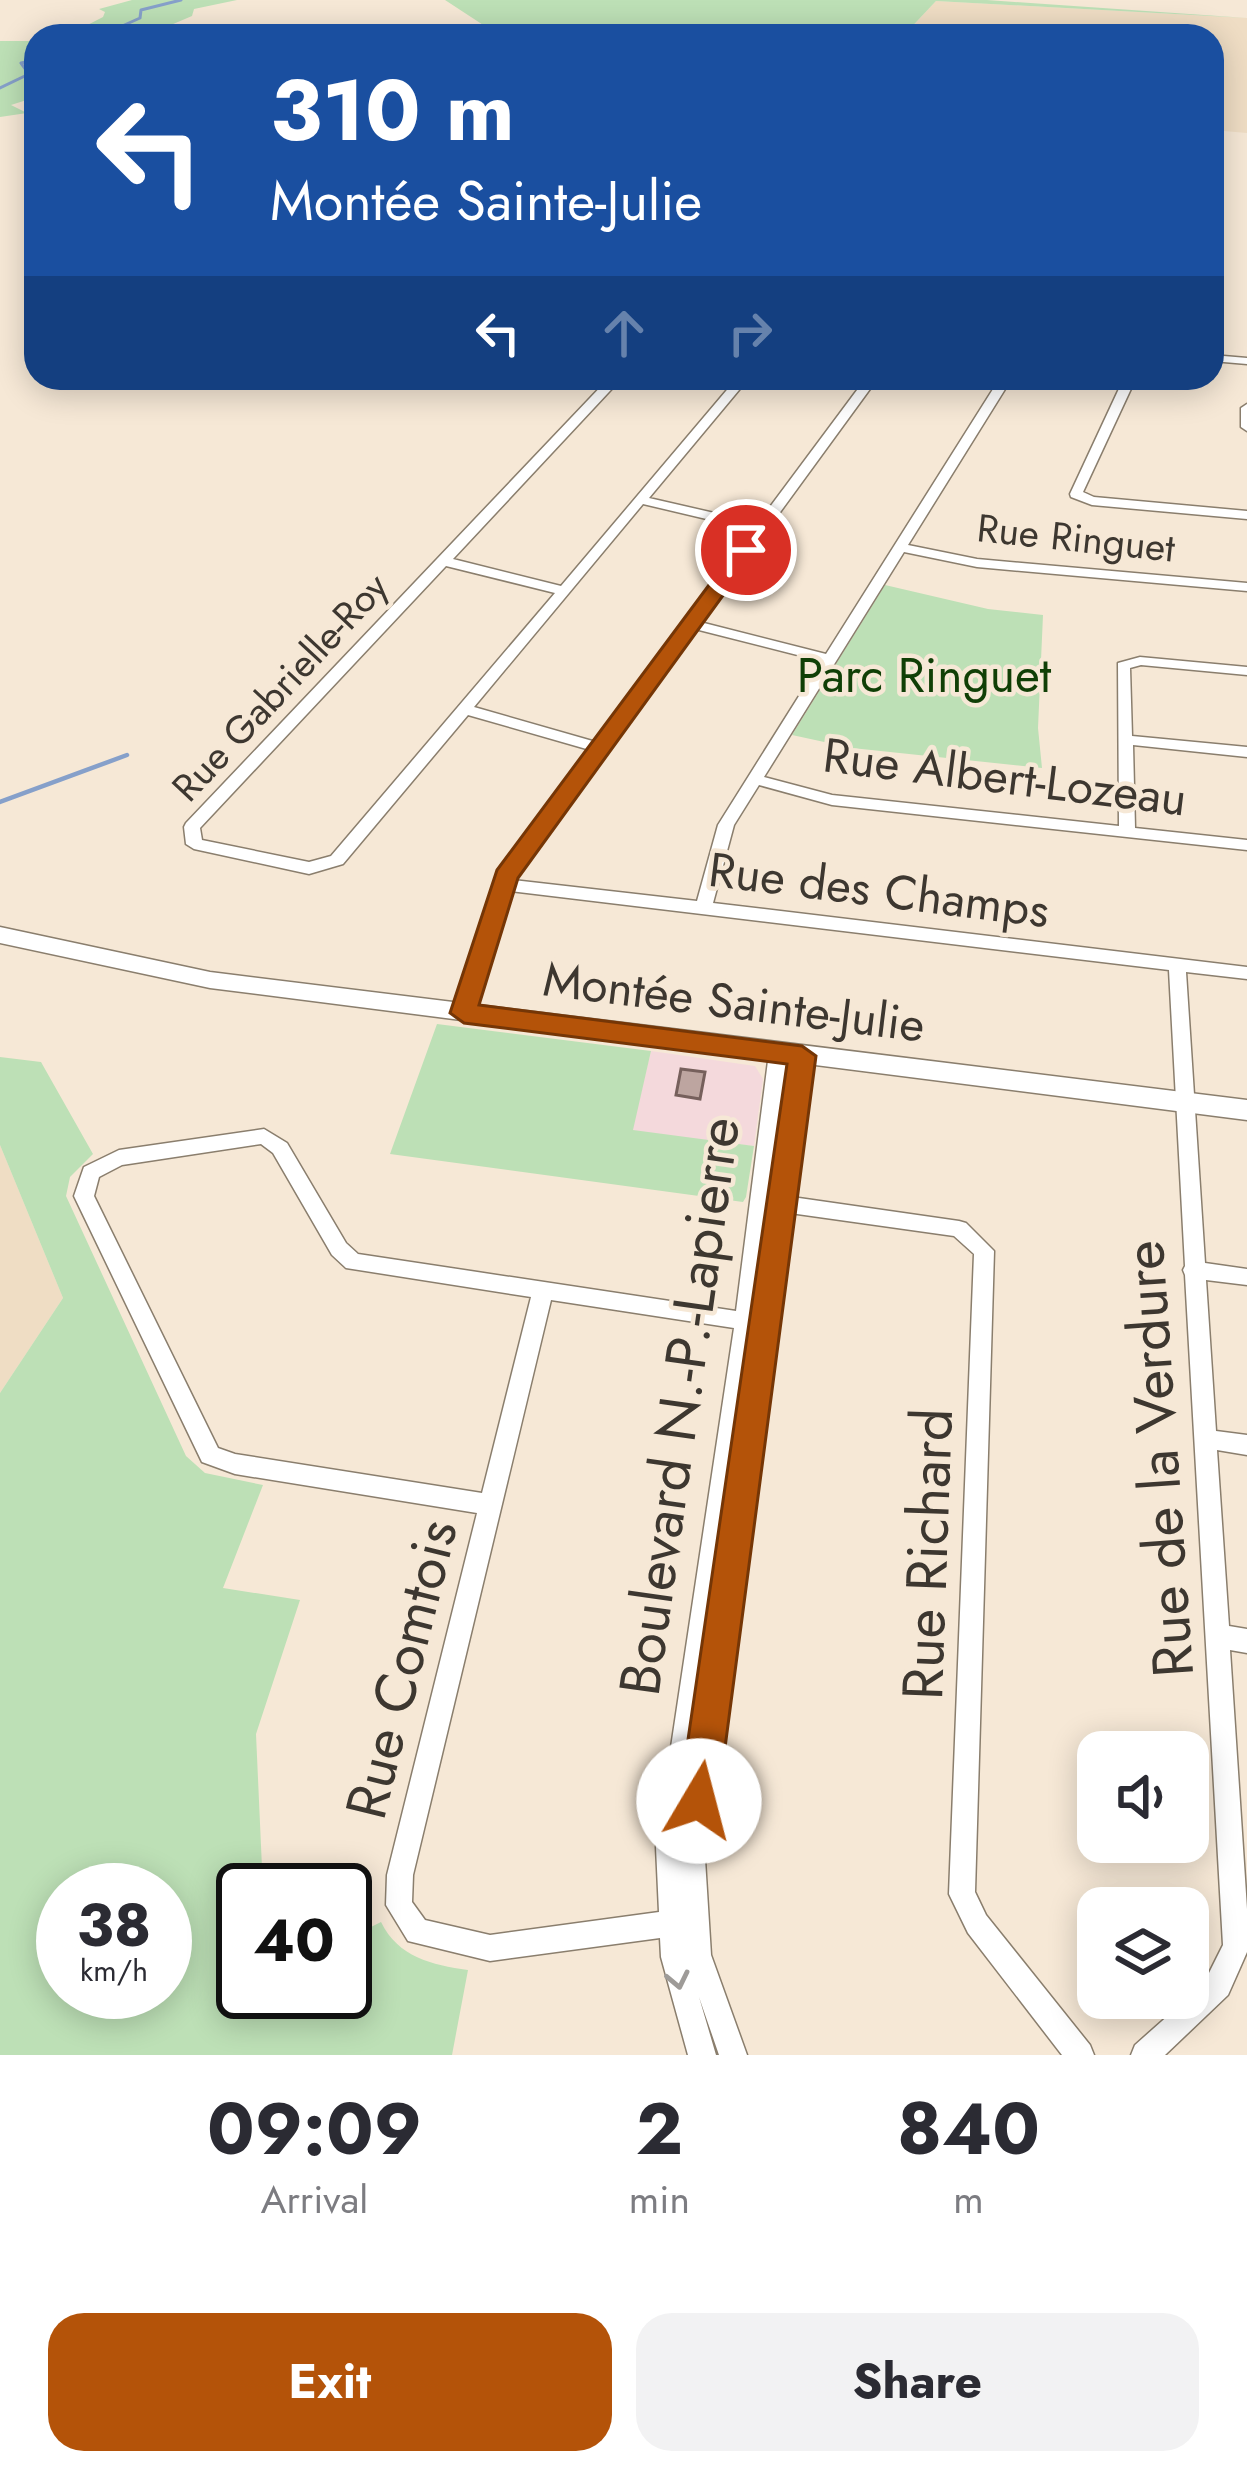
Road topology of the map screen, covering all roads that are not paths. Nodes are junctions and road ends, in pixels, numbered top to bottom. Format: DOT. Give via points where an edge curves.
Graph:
graph roads {
  1 [pos="605,390"];
  2 [pos="733,390"];
  3 [pos="863,390"];
  4 [pos="998,390"];
  5 [pos="1124,390"];
  6 [pos="1247,408"];
  7 [pos="1247,427"];
  8 [pos="641,500"];
  9 [pos="1247,515"];
  10 [pos="761,528"];
  11 [pos="900,547"];
  12 [pos="444,561"];
  13 [pos="1247,587"];
  14 [pos="565,591"];
  15 [pos="692,624"];
  16 [pos="830,659"];
  17 [pos="1247,670"];
  18 [pos="464,710"];
  19 [pos="1125,740"];
  20 [pos="599,748"];
  21 [pos="1247,752"];
  22 [pos="754,779"];
  23 [pos="1127,832"];
  24 [pos="1247,845"];
  25 [pos="502,884"];
  26 [pos="703,909"];
  27 [pos="0,935"];
  28 [pos="1177,965"];
  29 [pos="1247,974"];
  30 [pos="464,1013"];
  31 [pos="790,1054"];
  32 [pos="1186,1103"];
  33 [pos="1247,1111"];
  34 [pos="771,1202"];
  35 [pos="1193,1270"];
  36 [pos="1247,1277"];
  37 [pos="544,1291"];
  38 [pos="756,1322"];
  39 [pos="1207,1439"];
  40 [pos="1247,1445"];
  41 [pos="491,1505"];
  42 [pos="1216,1636"];
  43 [pos="1247,1641"];
  44 [pos="682,1922"];
  45 [pos="703,2055"];
  46 [pos="733,2055"];
  47 [pos="1079,2055"];
  48 [pos="1144,2055"];
  1 -- 12 [label="street, Rue Gabrielle-Roy"];
  2 -- 8 [label="street, Rue Gabrielle-Roy"];
  3 -- 10 [label="street"];
  4 -- 11 [label="street"];
  5 -- 9 [label="street" via="1076,494"];
  6 -- 7 [label="street"];
  8 -- 10 [label="street"];
  8 -- 14 [label="street, Rue Gabrielle-Roy"];
  10 -- 15 [label="street"];
  11 -- 13 [label="street, Rue Ringuet" via="977,563"];
  11 -- 16 [label="street"];
  12 -- 14 [label="street"];
  12 -- 18 [label="street, Rue Gabrielle-Roy" via="192,827 192,841 258,860 330,864"];
  14 -- 18 [label="street, Rue Gabrielle-Roy"];
  15 -- 16 [label="street"];
  15 -- 20 [label="street"];
  16 -- 22 [label="street"];
  17 -- 19 [label="street" via="1125,664"];
  18 -- 20 [label="street"];
  19 -- 21 [label="street"];
  19 -- 23 [label="street"];
  20 -- 25 [label="street"];
  22 -- 23 [label="street, Rue Albert-Lozeau" via="832,800"];
  22 -- 26 [label="street" via="720,837"];
  23 -- 24 [label="street, Rue Albert-Lozeau"];
  25 -- 26 [label="street, Rue des Champs"];
  25 -- 30 [label="street"];
  26 -- 28 [label="street, Rue des Champs"];
  27 -- 30 [label="main road, Montée Sainte-Julie" via="210,980"];
  28 -- 29 [label="street, Rue des Champs"];
  28 -- 32 [label="street, Rue de la Verdure"];
  30 -- 31 [label="main road, Montée Sainte-Julie"];
  31 -- 32 [label="main road, Montée Sainte-Julie"];
  31 -- 34 [label="street, Boulevard N.-P.-Lapierre"];
  32 -- 33 [label="main road, Montée Sainte-Julie"];
  32 -- 35 [label="street, Rue de la Verdure"];
  34 -- 38 [label="street, Boulevard N.-P.-Lapierre"];
  34 -- 47 [label="street, Rue Richard" via="959,1229 984,1250 962,1894"];
  35 -- 36 [label="street"];
  35 -- 39 [label="street, Rue de la Verdure"];
  37 -- 38 [label="street"];
  37 -- 41 [label="street, Rue Comtois"];
  37 -- 41 [label="street" via="352,1262 280,1148 264,1136 111,1160 83,1185 210,1454"];
  38 -- 44 [label="street, Boulevard N.-P.-Lapierre"];
  39 -- 40 [label="street"];
  39 -- 42 [label="street, Rue de la Verdure"];
  41 -- 44 [label="street, Rue Comtois" via="400,1874 404,1916 427,1936 490,1948"];
  42 -- 43 [label="street"];
  42 -- 48 [label="street, Rue de la Verdure" via="1236,1946 1218,1985"];
  44 -- 45 [label="street, Boulevard N.-P.-Lapierre, one-way" via="679,1984"];
  44 -- 46 [label="street, Boulevard N.-P.-Lapierre"];
}
